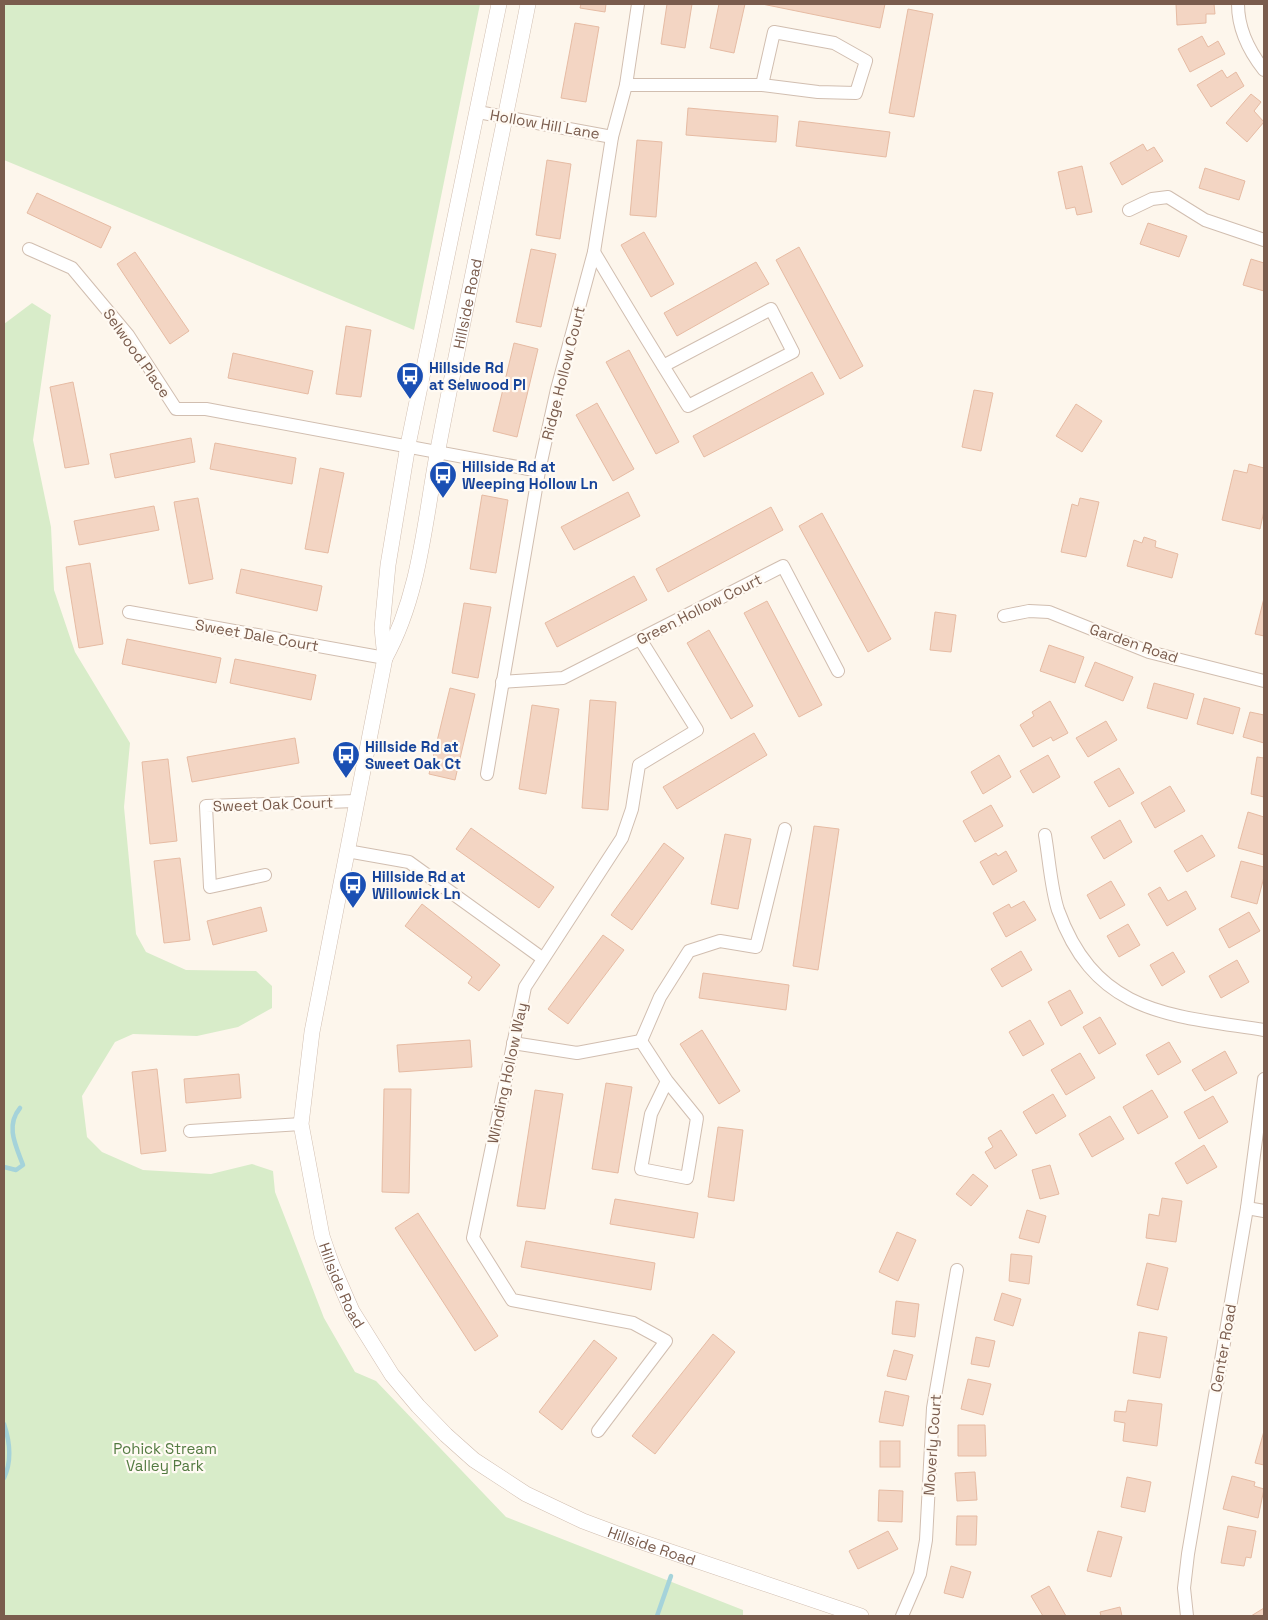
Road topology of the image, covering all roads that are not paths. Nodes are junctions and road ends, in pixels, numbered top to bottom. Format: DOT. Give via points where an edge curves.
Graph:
graph roads {
  1 [pos="499,4"];
  2 [pos="528,4"];
  3 [pos="638,4"];
  4 [pos="1238,4"];
  5 [pos="1264,70"];
  6 [pos="626,84"];
  7 [pos="762,84"];
  8 [pos="478,112"];
  9 [pos="505,117"];
  10 [pos="612,136"];
  11 [pos="1128,210"];
  12 [pos="1264,240"];
  13 [pos="28,249"];
  14 [pos="594,252"];
  15 [pos="663,366"];
  16 [pos="408,445"];
  17 [pos="437,451"];
  18 [pos="539,471"];
  19 [pos="129,612"];
  20 [pos="1004,616"];
  21 [pos="640,639"];
  22 [pos="385,658"];
  23 [pos="838,671"];
  24 [pos="1264,681"];
  25 [pos="502,682"];
  26 [pos="487,774"];
  27 [pos="356,801"];
  28 [pos="785,830"];
  29 [pos="1045,836"];
  30 [pos="347,851"];
  31 [pos="265,875"];
  32 [pos="542,958"];
  33 [pos="1264,1030"];
  34 [pos="641,1042"];
  35 [pos="513,1043"];
  36 [pos="1264,1079"];
  37 [pos="667,1081"];
  38 [pos="301,1124"];
  39 [pos="190,1131"];
  40 [pos="1247,1208"];
  41 [pos="1264,1211"];
  42 [pos="957,1270"];
  43 [pos="598,1431"];
  44 [pos="861,1616"];
  45 [pos="902,1616"];
  46 [pos="1187,1616"];
  1 -- 8 [label="street, Hillside Road"];
  2 -- 9 [label="street, Hillside Road"];
  3 -- 6 [label="street, Ridge Hollow Court"];
  4 -- 5 [label="street" via="1246,41"];
  6 -- 7 [label="street"];
  6 -- 10 [label="street, Ridge Hollow Court"];
  7 -- 7 [label="street" via="818,92 856,93 866,61 834,43 774,32"];
  8 -- 9 [label="street, Hollow Hill Lane"];
  8 -- 16 [label="street, Hillside Road"];
  9 -- 10 [label="street, Hollow Hill Lane"];
  9 -- 17 [label="street, Hillside Road"];
  10 -- 14 [label="street, Ridge Hollow Court"];
  11 -- 12 [label="street" via="1152,199 1168,197 1205,220"];
  13 -- 16 [label="street, Selwood Place" via="72,268 128,335 176,409 206,409"];
  14 -- 15 [label="street"];
  14 -- 18 [label="street, Ridge Hollow Court" via="557,389"];
  15 -- 15 [label="street" via="688,406 793,352 770,309"];
  16 -- 17 [label="street"];
  16 -- 22 [label="street, Hillside Road" via="387,574 382,628"];
  17 -- 18 [label="street"];
  17 -- 22 [label="street, Hillside Road" via="416,576 396,638"];
  18 -- 25 [label="street, Ridge Hollow Court"];
  19 -- 22 [label="street, Sweet Dale Court"];
  20 -- 24 [label="street, Garden Road" via="1029,611 1049,612 1149,652"];
  21 -- 23 [label="street, Green Hollow Court" via="783,566"];
  21 -- 25 [label="street, Green Hollow Court" via="563,678"];
  21 -- 32 [label="street, Winding Hollow Way" via="697,730 640,765 632,809 622,838"];
  22 -- 27 [label="street, Hillside Road"];
  25 -- 26 [label="street, Ridge Hollow Court"];
  27 -- 30 [label="street, Hillside Road"];
  27 -- 31 [label="street, Sweet Oak Court" via="206,806 210,887"];
  28 -- 34 [label="street" via="756,947 720,941 690,951 660,997"];
  29 -- 33 [label="street" via="1058,908 1079,955 1103,980 1121,994 1169,1015"];
  30 -- 32 [label="street" via="409,862"];
  30 -- 38 [label="street, Hillside Road" via="312,1032"];
  32 -- 35 [label="street, Winding Hollow Way" via="525,987"];
  34 -- 35 [label="street" via="577,1053"];
  34 -- 37 [label="street"];
  35 -- 43 [label="street, Winding Hollow Way" via="473,1238 512,1300 633,1323 666,1341"];
  36 -- 40 [label="street, Center Road"];
  37 -- 37 [label="street" via="697,1118 686,1178 641,1170 651,1114"];
  38 -- 39 [label="street"];
  38 -- 44 [label="street, Hillside Road" via="322,1236 352,1311 392,1375 446,1435 526,1494 583,1521"];
  40 -- 41 [label="street"];
  40 -- 46 [label="street, Center Road" via="1188,1554 1184,1588"];
  42 -- 45 [label="street, Moverly Court" via="933,1408 926,1540 920,1574"];
}
